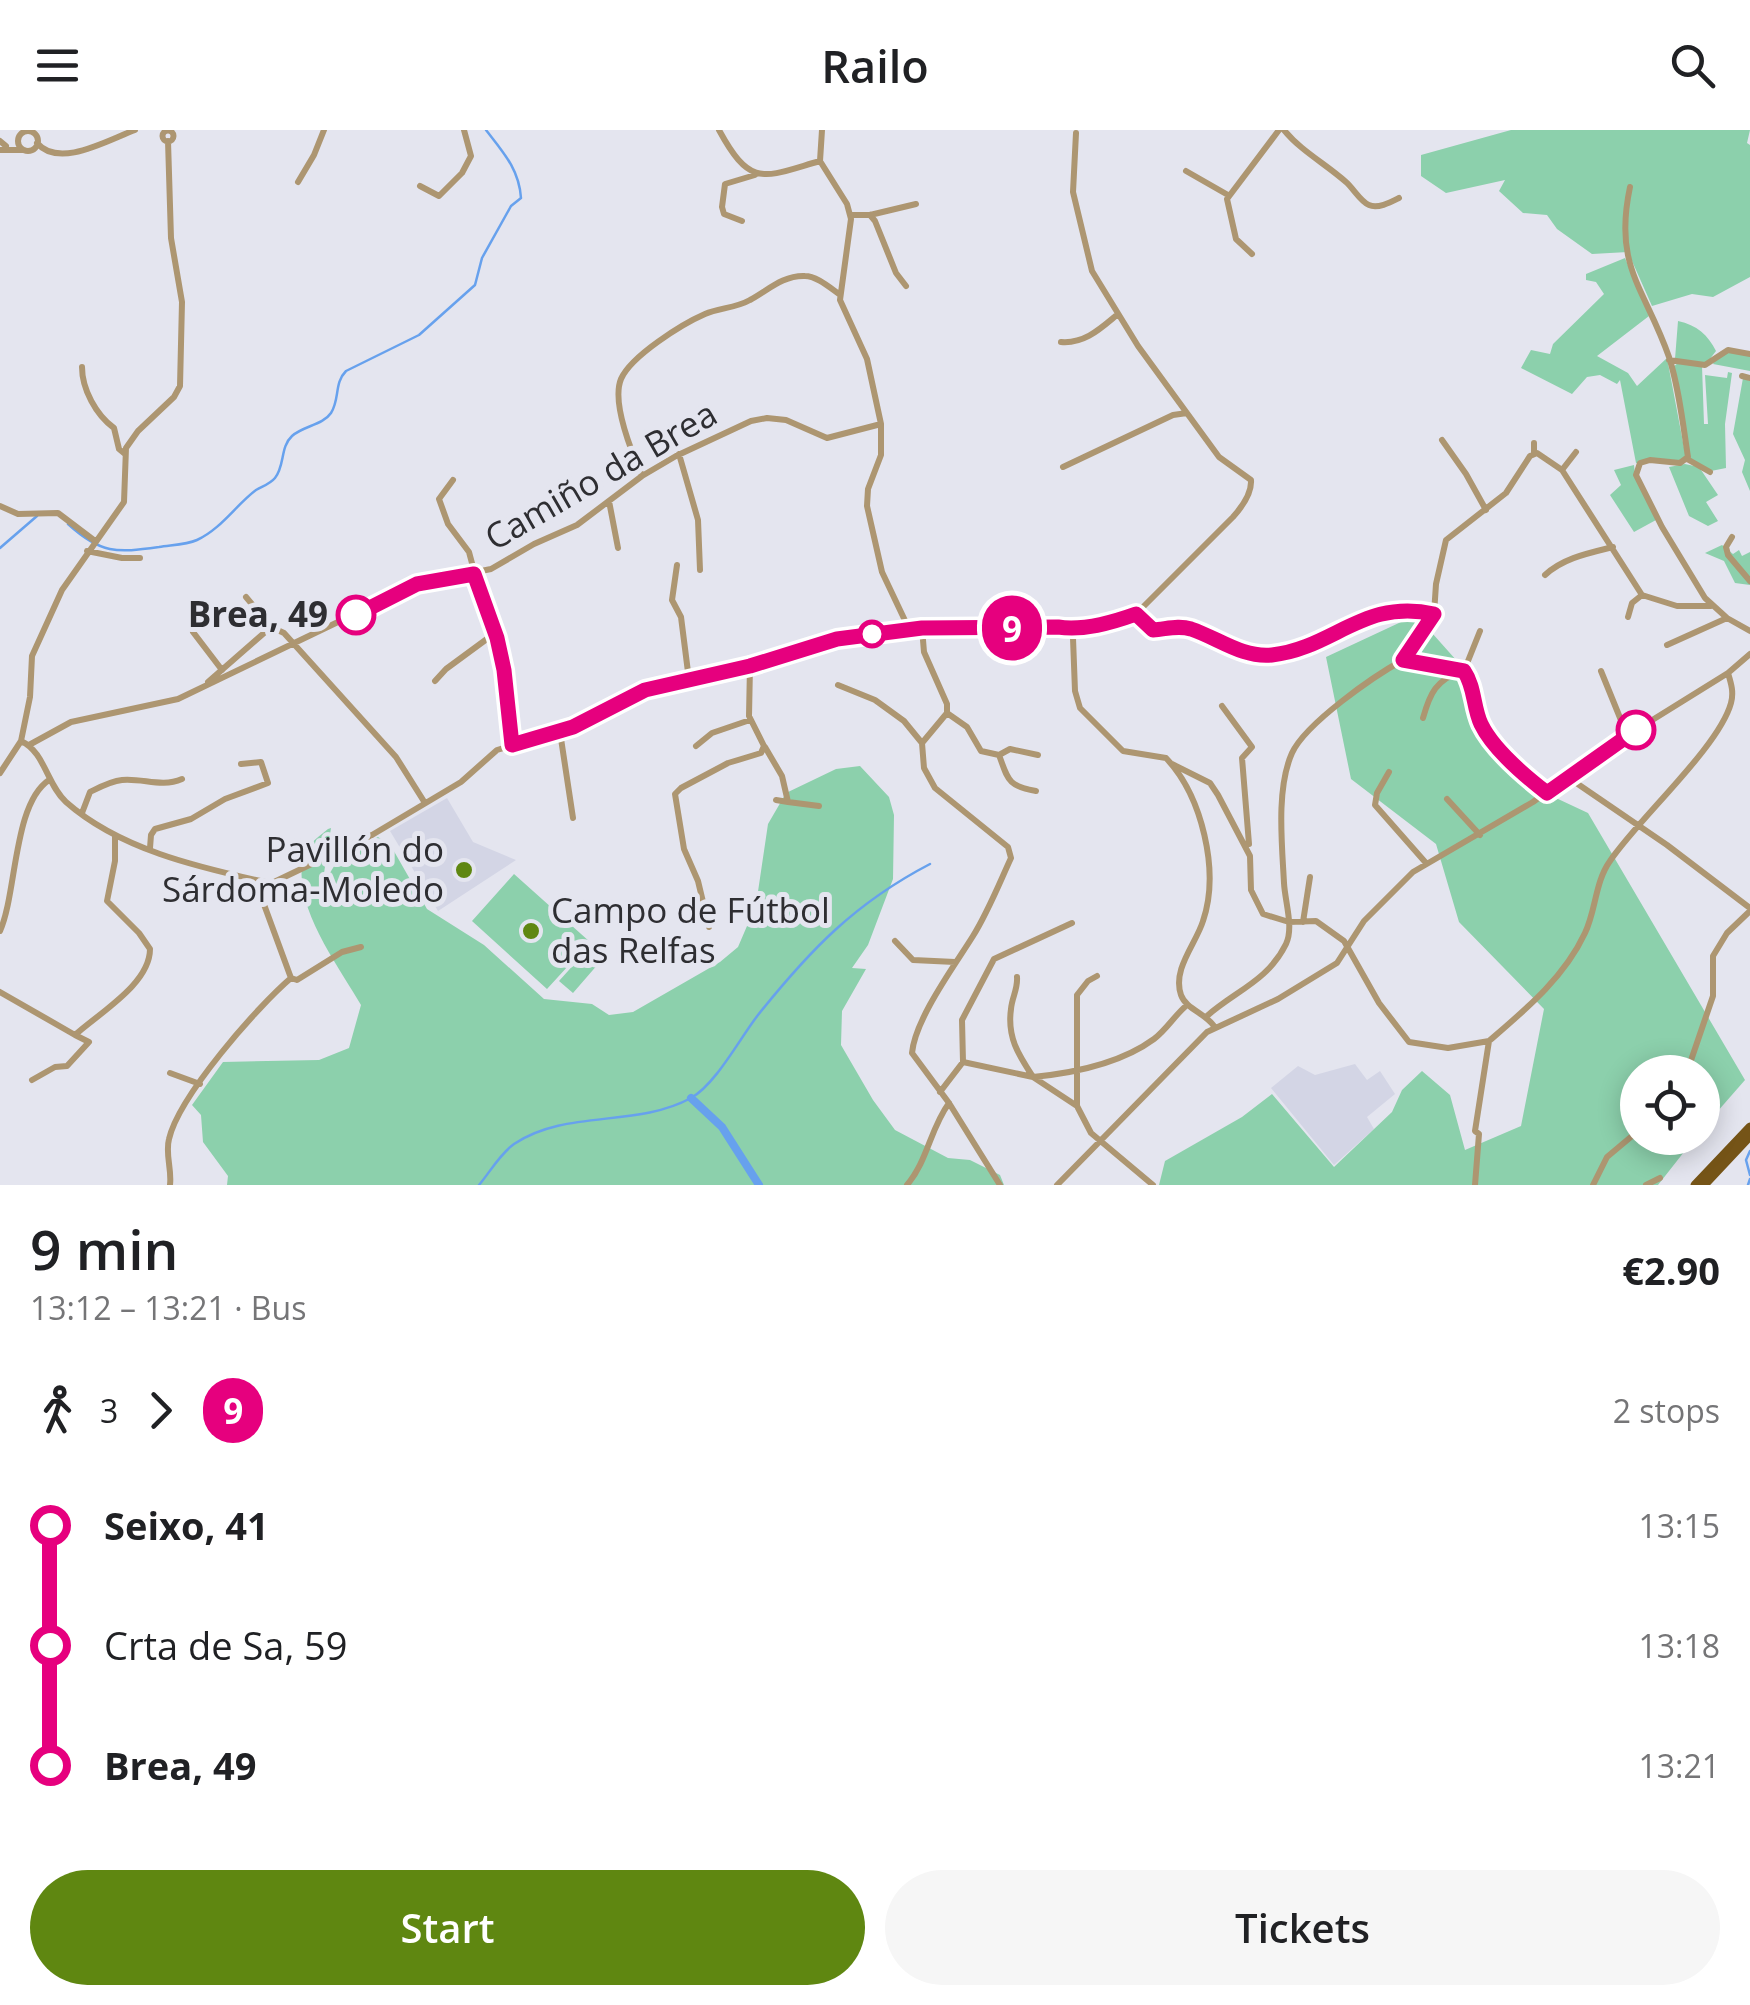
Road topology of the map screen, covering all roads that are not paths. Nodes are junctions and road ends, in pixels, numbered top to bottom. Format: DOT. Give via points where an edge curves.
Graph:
graph roads {
  1 [pos="135,130"];
  2 [pos="324,130"];
  3 [pos="464,130"];
  4 [pos="719,130"];
  5 [pos="822,130"];
  6 [pos="1282,130"];
  7 [pos="29,131"];
  8 [pos="168,131"];
  9 [pos="1076,133"];
  10 [pos="19,136"];
  11 [pos="37,143"];
  12 [pos="1,146"];
  13 [pos="25,150"];
  14 [pos="820,161"];
  15 [pos="1186,171"];
  16 [pos="756,174"];
  17 [pos="298,182"];
  18 [pos="420,186"];
  19 [pos="1630,187"];
  20 [pos="1228,196"];
  21 [pos="1400,198"];
  22 [pos="916,204"];
  23 [pos="850,215"];
  24 [pos="870,215"];
  25 [pos="742,220"];
  26 [pos="1252,254"];
  27 [pos="906,286"];
  28 [pos="839,294"];
  29 [pos="1118,314"];
  30 [pos="1061,342"];
  31 [pos="1750,354"];
  32 [pos="1670,360"];
  33 [pos="82,368"];
  34 [pos="1187,413"];
  35 [pos="882,424"];
  36 [pos="1442,440"];
  37 [pos="1534,443"];
  38 [pos="1576,452"];
  39 [pos="1534,453"];
  40 [pos="125,454"];
  41 [pos="679,454"];
  42 [pos="1687,459"];
  43 [pos="1063,467"];
  44 [pos="1562,470"];
  45 [pos="1710,472"];
  46 [pos="642,476"];
  47 [pos="453,480"];
  48 [pos="609,500"];
  49 [pos="0,506"];
  50 [pos="1486,510"];
  51 [pos="1732,538"];
  52 [pos="94,542"];
  53 [pos="1613,547"];
  54 [pos="618,548"];
  55 [pos="87,551"];
  56 [pos="140,558"];
  57 [pos="677,565"];
  58 [pos="700,570"];
  59 [pos="474,574"];
  60 [pos="1545,576"];
  61 [pos="1750,581"];
  62 [pos="1642,596"];
  63 [pos="246,598"];
  64 [pos="1712,606"];
  65 [pos="1136,614"];
  66 [pos="1434,614"];
  67 [pos="1628,617"];
  68 [pos="1727,618"];
  69 [pos="271,627"];
  70 [pos="922,628"];
  71 [pos="909,629"];
  72 [pos="1070,630"];
  73 [pos="1480,631"];
  74 [pos="1750,631"];
  75 [pos="193,632"];
  76 [pos="495,634"];
  77 [pos="1667,644"];
  78 [pos="294,646"];
  79 [pos="1750,654"];
  80 [pos="1403,660"];
  81 [pos="750,666"];
  82 [pos="222,670"];
  83 [pos="1601,670"];
  84 [pos="1464,671"];
  85 [pos="1728,673"];
  86 [pos="689,680"];
  87 [pos="435,682"];
  88 [pos="206,685"];
  89 [pos="838,685"];
  90 [pos="1222,706"];
  91 [pos="947,713"];
  92 [pos="1422,718"];
  93 [pos="750,720"];
  94 [pos="560,732"];
  95 [pos="1627,735"];
  96 [pos="21,741"];
  97 [pos="922,743"];
  98 [pos="30,745"];
  99 [pos="512,745"];
  100 [pos="696,746"];
  101 [pos="764,746"];
  102 [pos="999,755"];
  103 [pos="1038,755"];
  104 [pos="1171,763"];
  105 [pos="241,764"];
  106 [pos="1389,772"];
  107 [pos="0,773"];
  108 [pos="1569,778"];
  109 [pos="182,779"];
  110 [pos="49,780"];
  111 [pos="1036,791"];
  112 [pos="1547,793"];
  113 [pos="1447,799"];
  114 [pos="776,800"];
  115 [pos="788,802"];
  116 [pos="425,803"];
  117 [pos="819,806"];
  118 [pos="82,813"];
  119 [pos="573,818"];
  120 [pos="1638,825"];
  121 [pos="1480,835"];
  122 [pos="115,836"];
  123 [pos="150,848"];
  124 [pos="1250,856"];
  125 [pos="1426,864"];
  126 [pos="1310,876"];
  127 [pos="255,880"];
  128 [pos="1750,910"];
  129 [pos="1289,922"];
  130 [pos="1303,922"];
  131 [pos="1072,923"];
  132 [pos="709,927"];
  133 [pos="0,931"];
  134 [pos="895,941"];
  135 [pos="362,947"];
  136 [pos="1348,949"];
  137 [pos="955,962"];
  138 [pos="1098,976"];
  139 [pos="1016,977"];
  140 [pos="291,978"];
  141 [pos="0,992"];
  142 [pos="1187,1004"];
  143 [pos="1206,1016"];
  144 [pos="1214,1026"];
  145 [pos="75,1035"];
  146 [pos="1488,1041"];
  147 [pos="1693,1055"];
  148 [pos="964,1062"];
  149 [pos="1078,1071"];
  150 [pos="170,1073"];
  151 [pos="1033,1077"];
  152 [pos="32,1080"];
  153 [pos="200,1084"];
  154 [pos="940,1092"];
  155 [pos="949,1103"];
  156 [pos="1078,1106"];
  157 [pos="1750,1127"];
  158 [pos="1750,1136"];
  159 [pos="1098,1140"];
  160 [pos="1620,1145"];
  161 [pos="1660,1178"];
  162 [pos="170,1185"];
  163 [pos="907,1185"];
  164 [pos="1000,1185"];
  165 [pos="1057,1185"];
  166 [pos="1152,1185"];
  167 [pos="1475,1185"];
  168 [pos="1593,1185"];
  169 [pos="1646,1185"];
  170 [pos="1695,1185"];
  171 [pos="1704,1185"];
  1 -- 11 [label="street" via="60,155"];
  2 -- 17 [label="street"];
  3 -- 18 [label="street" via="470,156 462,173 439,196"];
  4 -- 16 [label="street" via="733,156"];
  5 -- 14 [label="street"];
  6 -- 20 [label="street"];
  6 -- 21 [label="street" via="1370,206"];
  7 -- 10 [label="street"];
  7 -- 11 [label="street"];
  8 -- 40 [label="street" via="163,138 171,238 182,302 180,386"];
  9 -- 29 [label="street" via="1073,192 1092,271"];
  10 -- 12 [label="street"];
  10 -- 13 [label="street"];
  11 -- 13 [label="street"];
  12 -- 13 [label="street"];
  14 -- 16 [label="street" via="768,177"];
  14 -- 23 [label="street"];
  15 -- 20 [label="street"];
  16 -- 25 [label="street" via="725,184 724,214"];
  19 -- 32 [label="street" via="1625,251"];
  20 -- 26 [label="street" via="1236,239"];
  22 -- 24 [label="street"];
  23 -- 24 [label="street"];
  23 -- 28 [label="street"];
  24 -- 27 [label="street"];
  28 -- 35 [label="street" via="866,359"];
  28 -- 46 [label="street" via="810,275 796,277 705,314 640,356 622,378 619,400"];
  29 -- 30 [label="street" via="1088,337"];
  29 -- 34 [label="street"];
  31 -- 32 [label="street" via="1728,350 1705,366"];
  32 -- 42 [label="street"];
  33 -- 40 [label="street" via="87,393"];
  34 -- 43 [label="street"];
  34 -- 65 [label="street" via="1251,487 1233,518"];
  35 -- 41 [label="street, Camiño da Brea" via="828,438 768,418"];
  35 -- 71 [label="street" via="881,455 866,500 882,572"];
  36 -- 50 [label="street"];
  37 -- 39 [label="street"];
  38 -- 44 [label="street"];
  39 -- 44 [label="street"];
  39 -- 50 [label="street"];
  40 -- 52 [label="street" via="124,502"];
  41 -- 46 [label="street, Camiño da Brea"];
  41 -- 58 [label="street" via="698,520"];
  42 -- 45 [label="street"];
  42 -- 64 [label="street" via="1640,463 1636,475"];
  44 -- 53 [label="street"];
  46 -- 48 [label="street, Camiño da Brea"];
  47 -- 59 [label="street" via="439,500"];
  48 -- 54 [label="street"];
  48 -- 59 [label="street, Camiño da Brea" via="578,525"];
  49 -- 52 [label="street" via="18,514 58,512"];
  50 -- 66 [label="street" via="1446,540"];
  51 -- 61 [label="street" via="1726,551"];
  52 -- 55 [label="street"];
  53 -- 60 [label="street" via="1577,556"];
  53 -- 62 [label="street"];
  55 -- 56 [label="street"];
  55 -- 96 [label="street" via="32,656"];
  57 -- 86 [label="street" via="672,600 681,617"];
  59 -- 76 [label="street"];
  59 -- 78 [label="street, Camiño da Brea" via="417,584"];
  62 -- 64 [label="street"];
  62 -- 67 [label="street"];
  63 -- 69 [label="street"];
  64 -- 68 [label="street"];
  65 -- 66 [label="street" via="1153,630 1191,629 1260,656 1286,653 1380,612"];
  65 -- 72 [label="street"];
  66 -- 80 [label="street"];
  68 -- 74 [label="street"];
  68 -- 77 [label="street"];
  69 -- 78 [label="street"];
  69 -- 82 [label="street"];
  70 -- 71 [label="street"];
  70 -- 72 [label="street"];
  70 -- 91 [label="street"];
  71 -- 81 [label="street" via="837,639"];
  72 -- 104 [label="street" via="1080,708 1117,747"];
  73 -- 84 [label="street"];
  75 -- 82 [label="street"];
  76 -- 87 [label="street"];
  76 -- 99 [label="street"];
  78 -- 88 [label="street, Camiño da Brea"];
  78 -- 116 [label="street" via="396,757"];
  79 -- 85 [label="street"];
  80 -- 84 [label="street"];
  80 -- 129 [label="street" via="1356,688 1294,750 1281,826"];
  81 -- 86 [label="street"];
  81 -- 93 [label="street"];
  82 -- 88 [label="street"];
  83 -- 95 [label="street"];
  84 -- 92 [label="street" via="1432,690"];
  84 -- 112 [label="street" via="1482,726"];
  85 -- 95 [label="street"];
  85 -- 120 [label="street" via="1733,698 1726,715"];
  86 -- 94 [label="street" via="645,690"];
  88 -- 98 [label="street, Camiño da Brea" via="168,702 71,722"];
  89 -- 97 [label="street" via="875,700"];
  90 -- 124 [label="street" via="1252,747 1242,758"];
  91 -- 97 [label="street"];
  91 -- 102 [label="street" via="967,727 981,752"];
  93 -- 100 [label="street"];
  93 -- 101 [label="street"];
  94 -- 99 [label="street"];
  94 -- 119 [label="street"];
  95 -- 108 [label="street"];
  96 -- 98 [label="street"];
  96 -- 107 [label="street"];
  97 -- 137 [label="street" via="924,768 935,788 1011,853"];
  98 -- 110 [label="street"];
  99 -- 116 [label="street"];
  101 -- 115 [label="street"];
  101 -- 132 [label="street" via="674,794"];
  102 -- 103 [label="street" via="1010,749"];
  102 -- 111 [label="street" via="1007,779"];
  104 -- 124 [label="street" via="1210,783"];
  104 -- 142 [label="street" via="1197,811 1209,882 1204,920 1178,979"];
  105 -- 123 [label="street" via="262,762 268,783 155,829"];
  106 -- 125 [label="street" via="1375,805"];
  108 -- 112 [label="street"];
  108 -- 120 [label="street"];
  109 -- 118 [label="street" via="114,782 90,792"];
  110 -- 118 [label="street"];
  110 -- 133 [label="street" via="38,790 19,840"];
  112 -- 121 [label="street"];
  113 -- 121 [label="street"];
  114 -- 115 [label="street"];
  115 -- 117 [label="street"];
  116 -- 127 [label="street" via="298,872 274,882"];
  118 -- 122 [label="street"];
  120 -- 128 [label="street"];
  120 -- 146 [label="street" via="1608,863 1568,963"];
  121 -- 125 [label="street"];
  122 -- 123 [label="street"];
  122 -- 145 [label="street" via="107,901 151,956 131,989"];
  123 -- 127 [label="street"];
  124 -- 129 [label="street" via="1258,907"];
  125 -- 136 [label="street" via="1364,921"];
  126 -- 130 [label="street"];
  127 -- 140 [label="street"];
  128 -- 147 [label="street" via="1713,956 1712,996"];
  129 -- 130 [label="street"];
  129 -- 143 [label="street" via="1287,942 1265,976"];
  130 -- 136 [label="street" via="1316,921"];
  131 -- 148 [label="street" via="994,958 962,1020"];
  134 -- 137 [label="street" via="913,960"];
  135 -- 140 [label="street"];
  136 -- 144 [label="street" via="1299,988"];
  136 -- 146 [label="street" via="1409,1042 1448,1048"];
  137 -- 154 [label="street" via="912,1048"];
  138 -- 149 [label="street" via="1078,995"];
  139 -- 151 [label="street" via="1010,1039"];
  140 -- 153 [label="street" via="254,1012"];
  141 -- 145 [label="street"];
  142 -- 143 [label="street"];
  142 -- 149 [label="street" via="1156,1038"];
  143 -- 144 [label="street"];
  144 -- 159 [label="street"];
  145 -- 152 [label="street" via="89,1042 68,1066"];
  146 -- 167 [label="street"];
  148 -- 151 [label="street"];
  148 -- 154 [label="street"];
  149 -- 151 [label="street"];
  149 -- 156 [label="street"];
  150 -- 153 [label="street"];
  151 -- 156 [label="street"];
  153 -- 162 [label="street" via="170,1134"];
  154 -- 155 [label="street"];
  155 -- 163 [label="street"];
  155 -- 164 [label="street"];
  156 -- 159 [label="street"];
  157 -- 170 [label="main road"];
  158 -- 171 [label="main road"];
  159 -- 165 [label="street"];
  159 -- 166 [label="street"];
  160 -- 168 [label="street"];
  161 -- 169 [label="street"];
}
